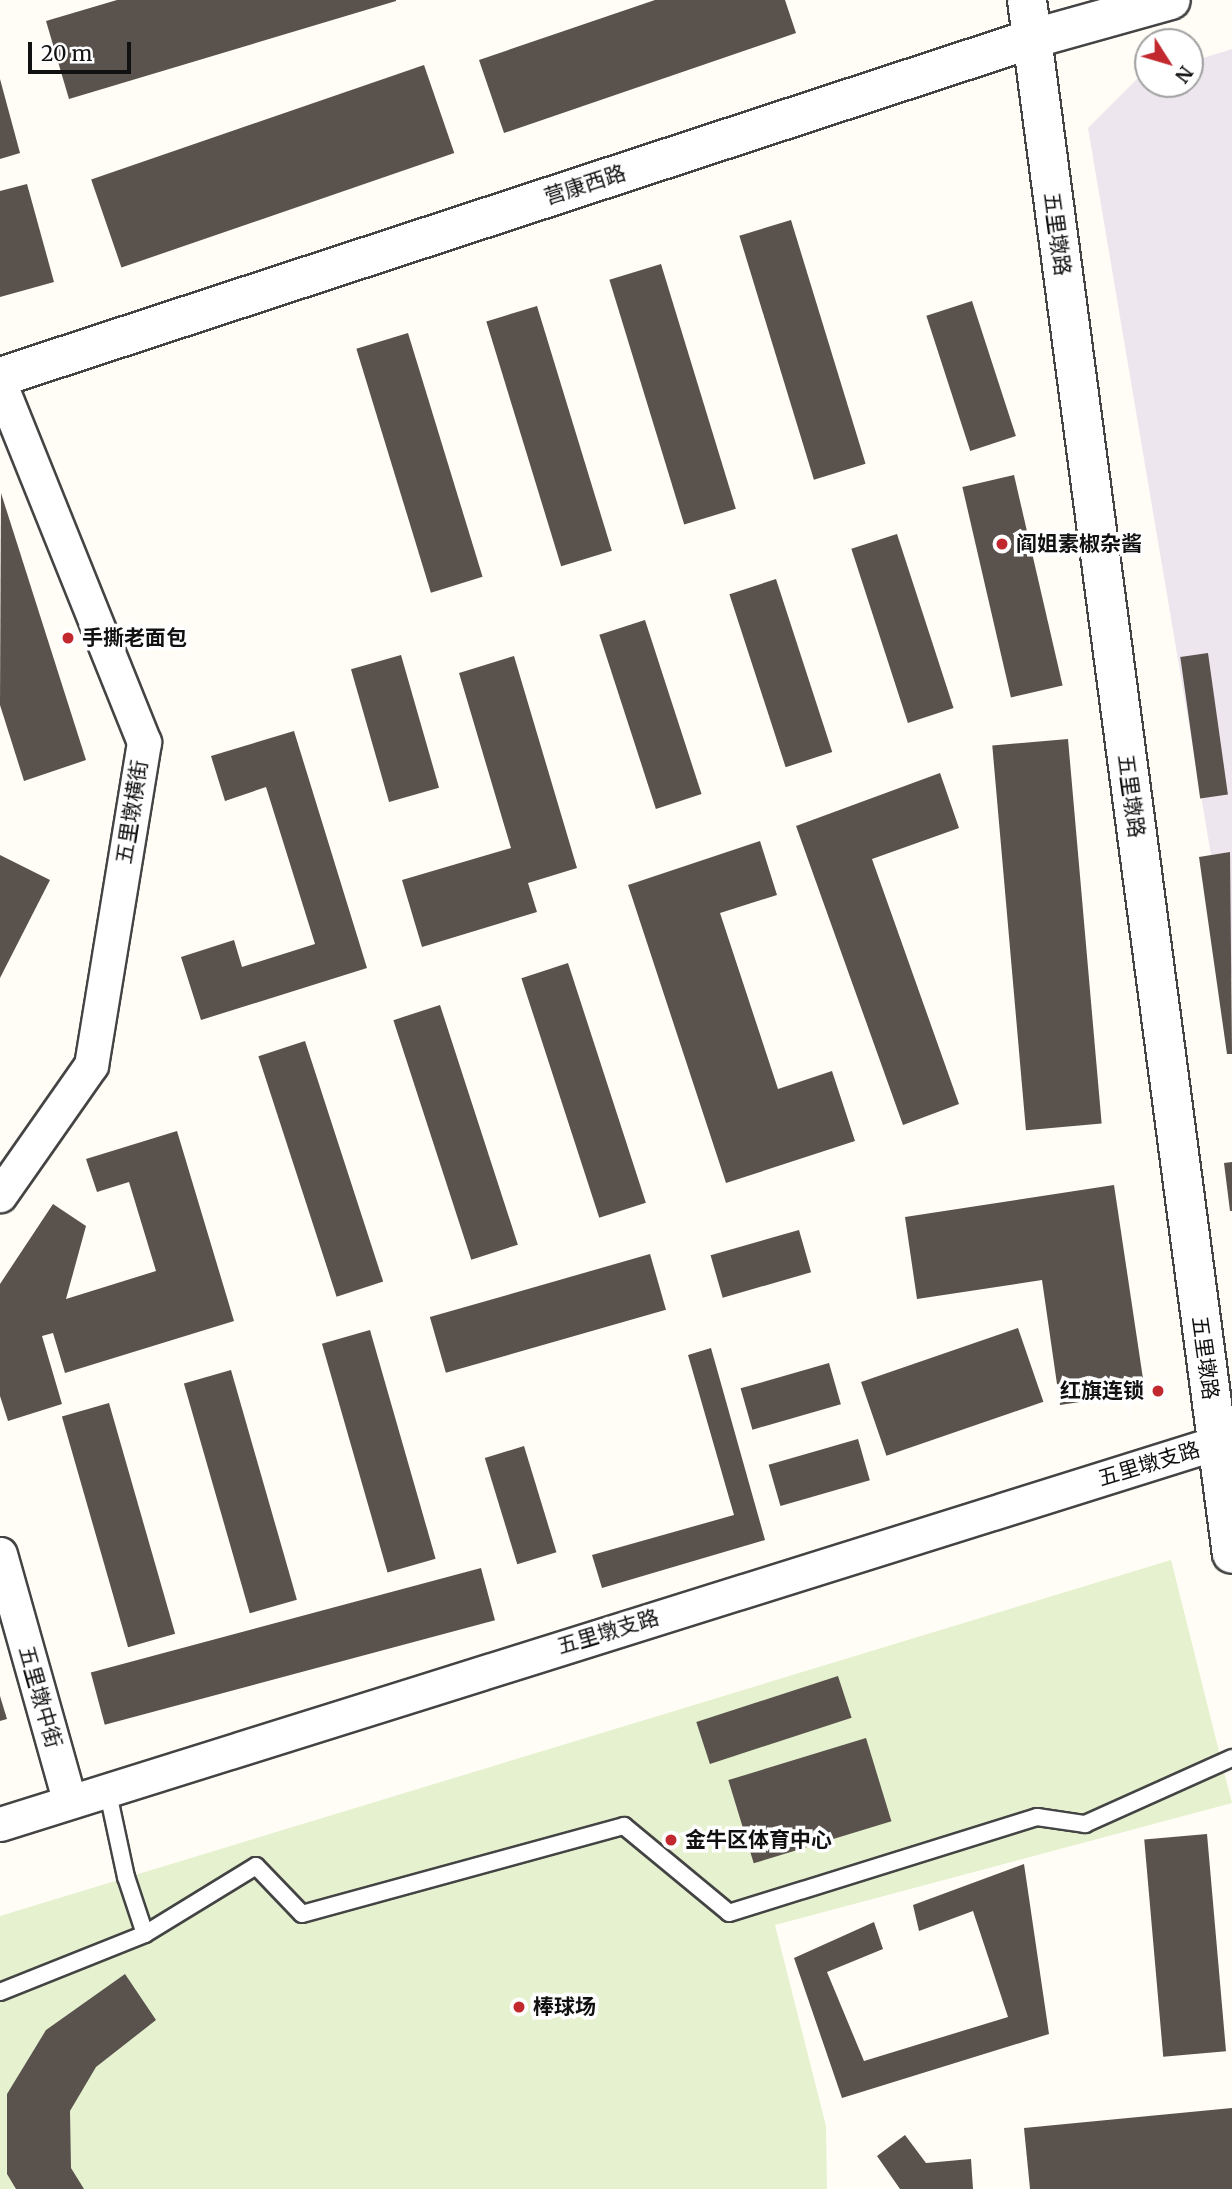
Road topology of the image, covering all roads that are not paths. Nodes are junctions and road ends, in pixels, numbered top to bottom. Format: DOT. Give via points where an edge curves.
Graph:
graph roads {
  1 [pos="1027,0"];
  2 [pos="1171,0"];
  3 [pos="1031,39"];
  4 [pos="0,377"];
  5 [pos="0,384"];
  6 [pos="0,1195"];
  7 [pos="1216,1443"];
  8 [pos="0,1554"];
  9 [pos="1232,1554"];
  10 [pos="1232,1758"];
  11 [pos="107,1788"];
  12 [pos="69,1800"];
  13 [pos="0,1824"];
  14 [pos="145,1934"];
  15 [pos="0,1992"];
  1 -- 3 [label="street, 五里墩路"];
  2 -- 3 [label="street, 营康西路"];
  3 -- 4 [label="street, 营康西路"];
  3 -- 7 [label="street, 五里墩路"];
  5 -- 6 [label="street, 五里墩横街" via="144,742 91,1065"];
  7 -- 9 [label="street, 五里墩路"];
  7 -- 11 [label="street, 五里墩支路"];
  8 -- 12 [label="street, 五里墩中街"];
  10 -- 14 [label="lane" via="1085,1824 1037,1817 729,1913 624,1826 302,1914 256,1866"];
  11 -- 12 [label="street, 五里墩支路"];
  11 -- 14 [label="lane"];
  12 -- 13 [label="street, 五里墩支路"];
  14 -- 15 [label="lane"];
}
